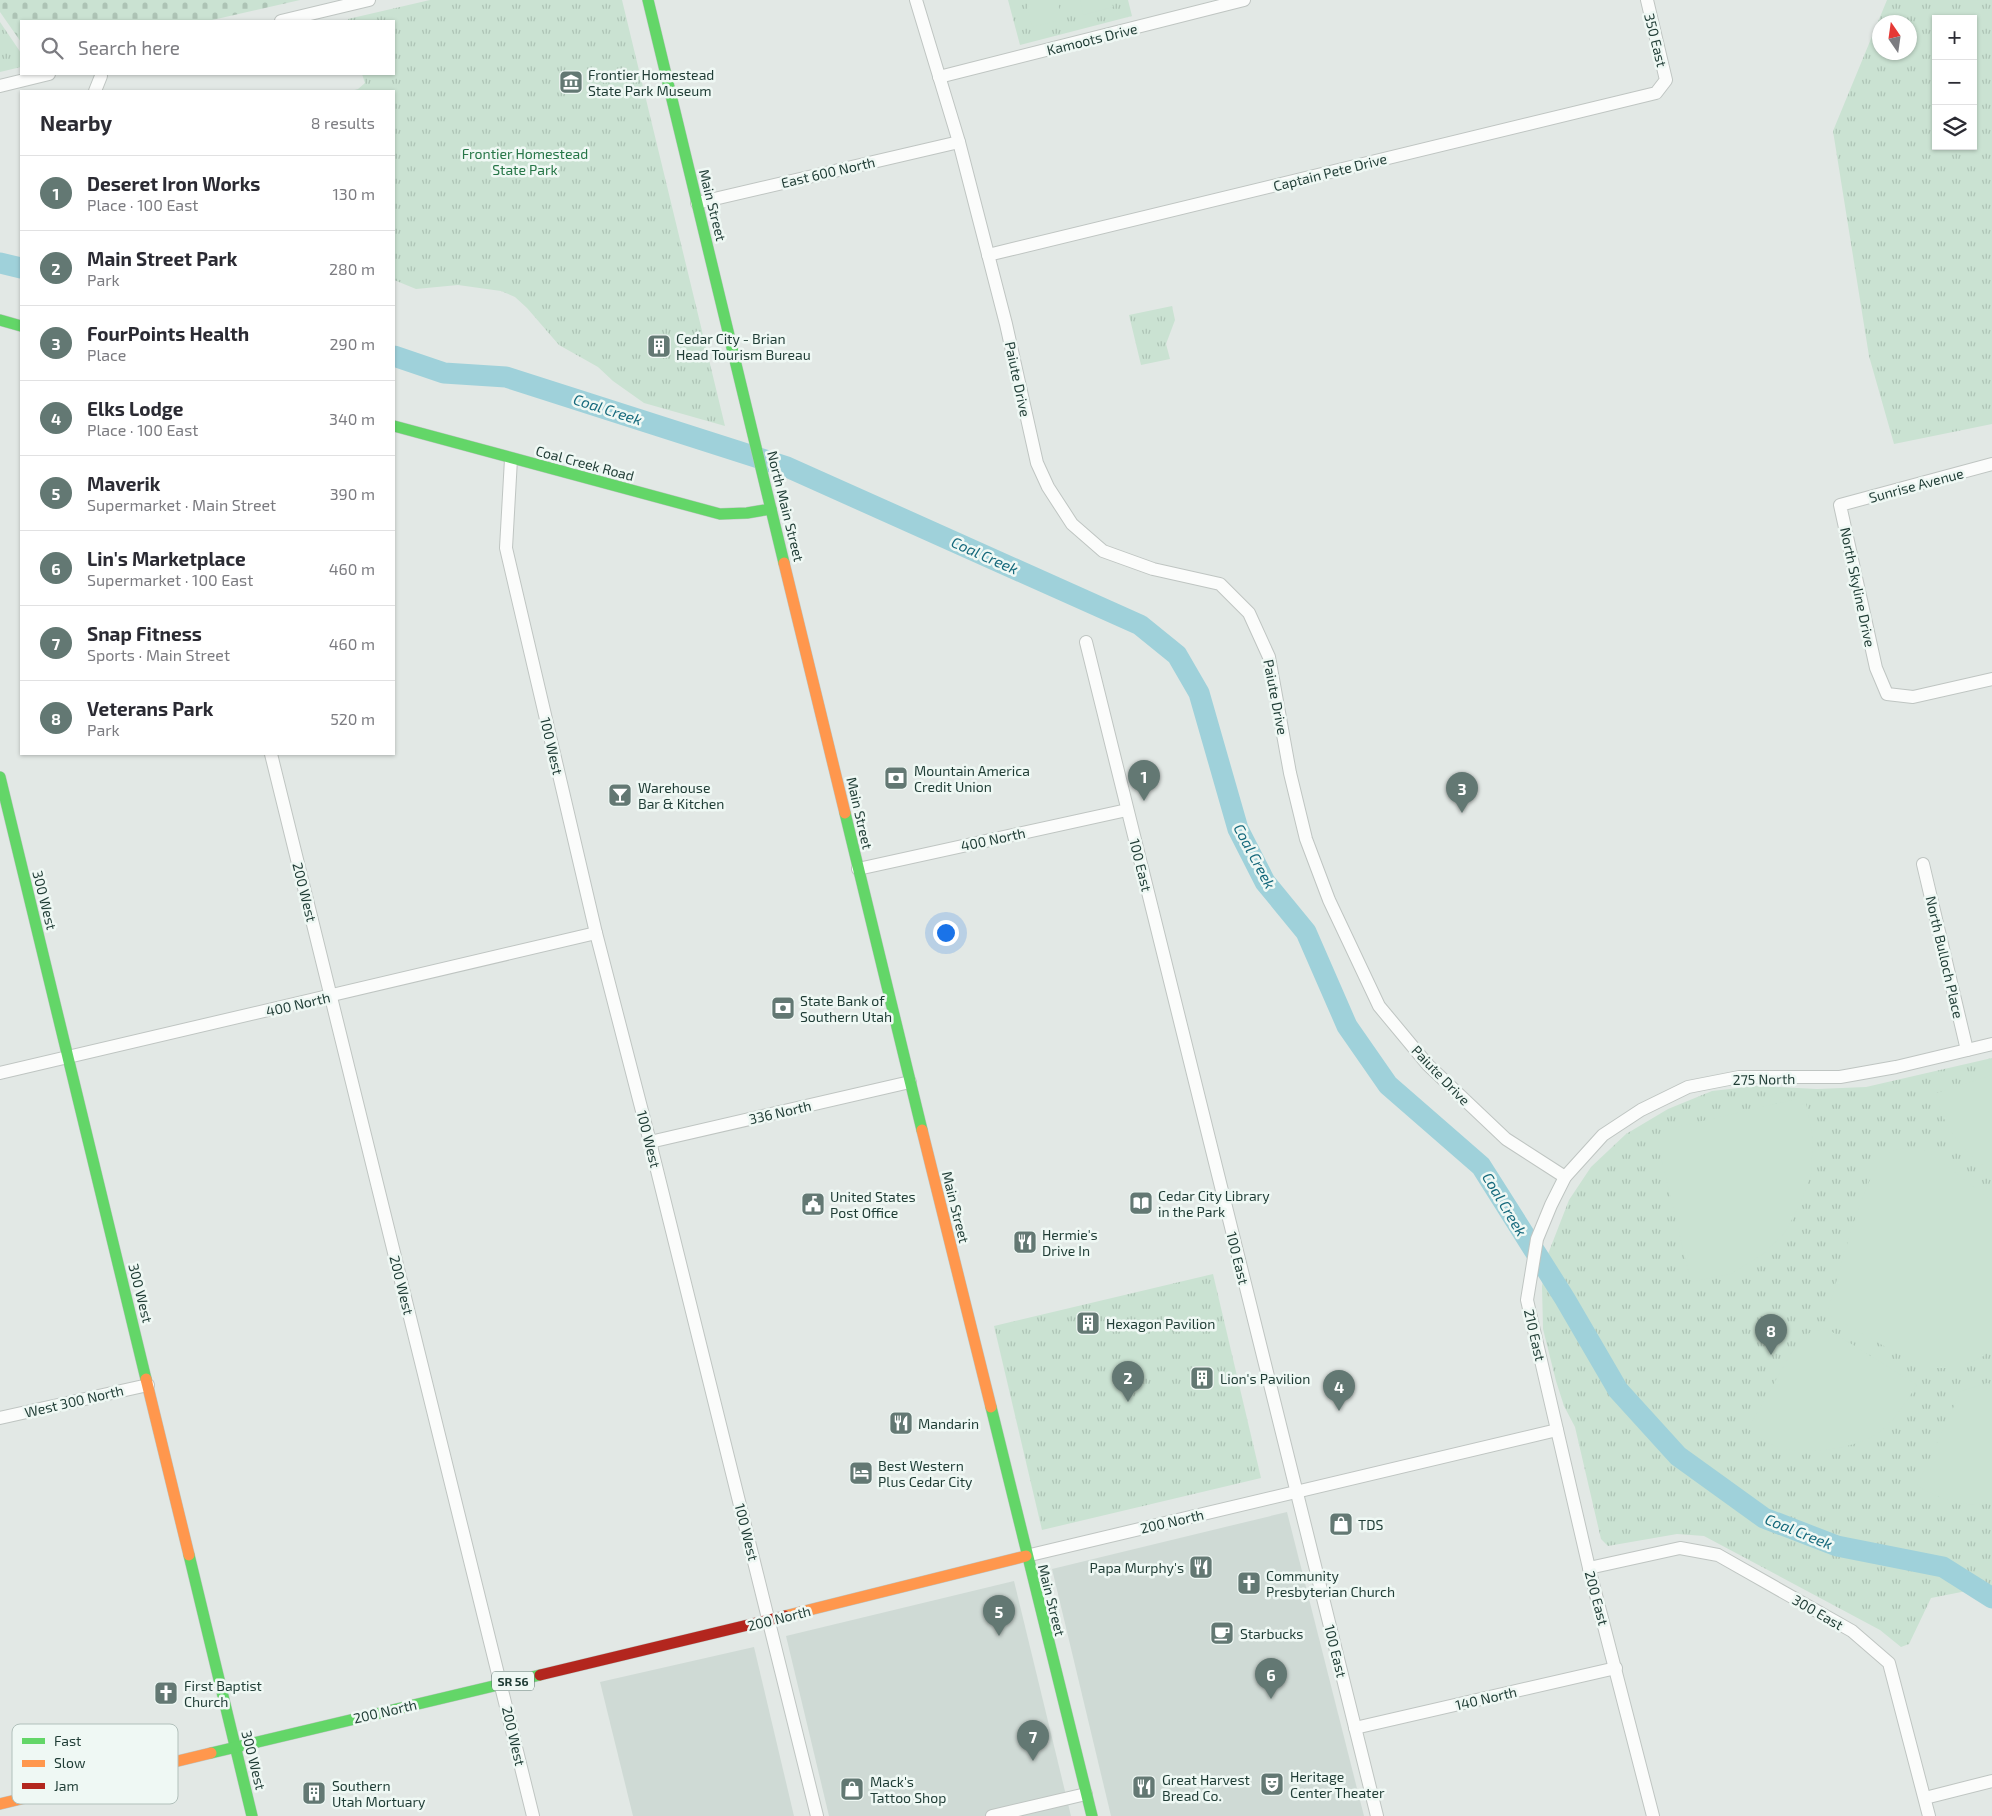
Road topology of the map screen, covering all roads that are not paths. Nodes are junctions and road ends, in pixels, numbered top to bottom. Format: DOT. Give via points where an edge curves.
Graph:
graph roads {
  1 [pos="369,0"];
  2 [pos="648,0"];
  3 [pos="916,0"];
  4 [pos="1244,0"];
  5 [pos="1647,0"];
  6 [pos="285,20"];
  7 [pos="45,75"];
  8 [pos="101,76"];
  9 [pos="939,77"];
  10 [pos="1666,80"];
  11 [pos="0,86"];
  12 [pos="95,90"];
  13 [pos="959,142"];
  14 [pos="697,203"];
  15 [pos="988,255"];
  16 [pos="0,320"];
  17 [pos="20,326"];
  18 [pos="748,417"];
  19 [pos="395,426"];
  20 [pos="511,459"];
  21 [pos="1992,464"];
  22 [pos="1840,505"];
  23 [pos="771,509"];
  24 [pos="795,603"];
  25 [pos="1086,642"];
  26 [pos="1992,679"];
  27 [pos="271,755"];
  28 [pos="0,778"];
  29 [pos="1127,810"];
  30 [pos="1923,864"];
  31 [pos="858,869"];
  32 [pos="596,933"];
  33 [pos="330,996"];
  34 [pos="1992,1044"];
  35 [pos="1967,1050"];
  36 [pos="68,1057"];
  37 [pos="0,1073"];
  38 [pos="910,1082"];
  39 [pos="650,1142"];
  40 [pos="1565,1177"];
  41 [pos="1546,1380"];
  42 [pos="148,1385"];
  43 [pos="0,1418"];
  44 [pos="1557,1430"];
  45 [pos="1296,1492"];
  46 [pos="1026,1556"];
  47 [pos="1589,1568"];
  48 [pos="768,1621"];
  49 [pos="1616,1668"];
  50 [pos="501,1683"];
  51 [pos="1355,1728"];
  52 [pos="236,1746"];
  53 [pos="178,1760"];
  54 [pos="1992,1781"];
  55 [pos="1086,1794"];
  56 [pos="1925,1798"];
  57 [pos="252,1816"];
  58 [pos="533,1816"];
  59 [pos="817,1816"];
  60 [pos="992,1816"];
  61 [pos="1092,1816"];
  62 [pos="1377,1816"];
  63 [pos="1653,1816"];
  64 [pos="1929,1816"];
  1 -- 6 [label="street"];
  2 -- 14 [label="main road, Main Street"];
  3 -- 9 [label="street, Paiute Drive"];
  4 -- 9 [label="street, Kamoots Drive"];
  5 -- 10 [label="street, 350 East"];
  7 -- 11 [label="street"];
  8 -- 12 [label="street"];
  9 -- 13 [label="street, Paiute Drive"];
  10 -- 15 [label="street, Captain Pete Drive" via="1656,93"];
  13 -- 14 [label="street, East 600 North"];
  13 -- 15 [label="street, Paiute Drive"];
  14 -- 18 [label="main road, Main Street"];
  15 -- 40 [label="street, Paiute Drive" via="1037,463 1048,487 1072,524 1103,551 1153,569 1220,584 1249,613 1269,657 1290,773 1306,839 1329,900 1378,1006 1428,1065 1506,1139"];
  16 -- 17 [label="main road"];
  18 -- 23 [label="main road, North Main Street"];
  19 -- 20 [label="main road, Coal Creek Road"];
  20 -- 23 [label="main road, Coal Creek Road" via="720,514"];
  20 -- 32 [label="street, 100 West" via="506,548"];
  21 -- 22 [label="street, Sunrise Avenue"];
  22 -- 26 [label="street, North Skyline Drive" via="1876,668 1887,694 1913,697"];
  23 -- 24 [label="main road, North Main Street"];
  24 -- 31 [label="main road, Main Street"];
  25 -- 29 [label="street, 100 East"];
  27 -- 33 [label="street, 200 West"];
  28 -- 36 [label="main road, 300 West"];
  29 -- 31 [label="street, 400 North"];
  29 -- 45 [label="street, 100 East"];
  30 -- 35 [label="street, North Bulloch Place"];
  31 -- 38 [label="main road, Main Street"];
  32 -- 33 [label="street, 400 North"];
  32 -- 39 [label="street, 100 West"];
  33 -- 36 [label="street, 400 North"];
  33 -- 50 [label="street, 200 West"];
  34 -- 35 [label="street, 275 North"];
  35 -- 40 [label="street, 275 North" via="1840,1077 1738,1077 1688,1087 1641,1110 1604,1135"];
  36 -- 37 [label="street, 400 North"];
  36 -- 42 [label="main road, 300 West"];
  38 -- 39 [label="street, 336 North"];
  38 -- 46 [label="main road, Main Street"];
  39 -- 48 [label="street, 100 West"];
  40 -- 41 [label="street, 210 East" via="1537,1239 1527,1300"];
  41 -- 44 [label="street, 200 East"];
  42 -- 43 [label="street, West 300 North"];
  42 -- 52 [label="main road, 300 West"];
  44 -- 45 [label="street, 200 North"];
  44 -- 47 [label="street, 200 East"];
  45 -- 46 [label="street, 200 North"];
  45 -- 51 [label="street, 100 East"];
  46 -- 48 [label="main road, 200 North / SR 56"];
  46 -- 55 [label="main road, Main Street"];
  47 -- 49 [label="street, 200 East"];
  47 -- 56 [label="street, 300 East" via="1680,1548 1718,1555 1852,1631 1890,1663"];
  48 -- 50 [label="main road, 200 North / SR 56"];
  48 -- 59 [label="street, 100 West"];
  49 -- 51 [label="street, 140 North"];
  49 -- 63 [label="street, 200 East"];
  50 -- 52 [label="main road, 200 North / SR 56"];
  50 -- 58 [label="street, 200 West"];
  51 -- 62 [label="street, 100 East"];
  52 -- 53 [label="main road, 200 North / SR 56"];
  52 -- 57 [label="main road, 300 West"];
  54 -- 56 [label="street"];
  55 -- 60 [label="street"];
  55 -- 61 [label="main road, Main Street"];
  56 -- 64 [label="street, 300 East"];
}
